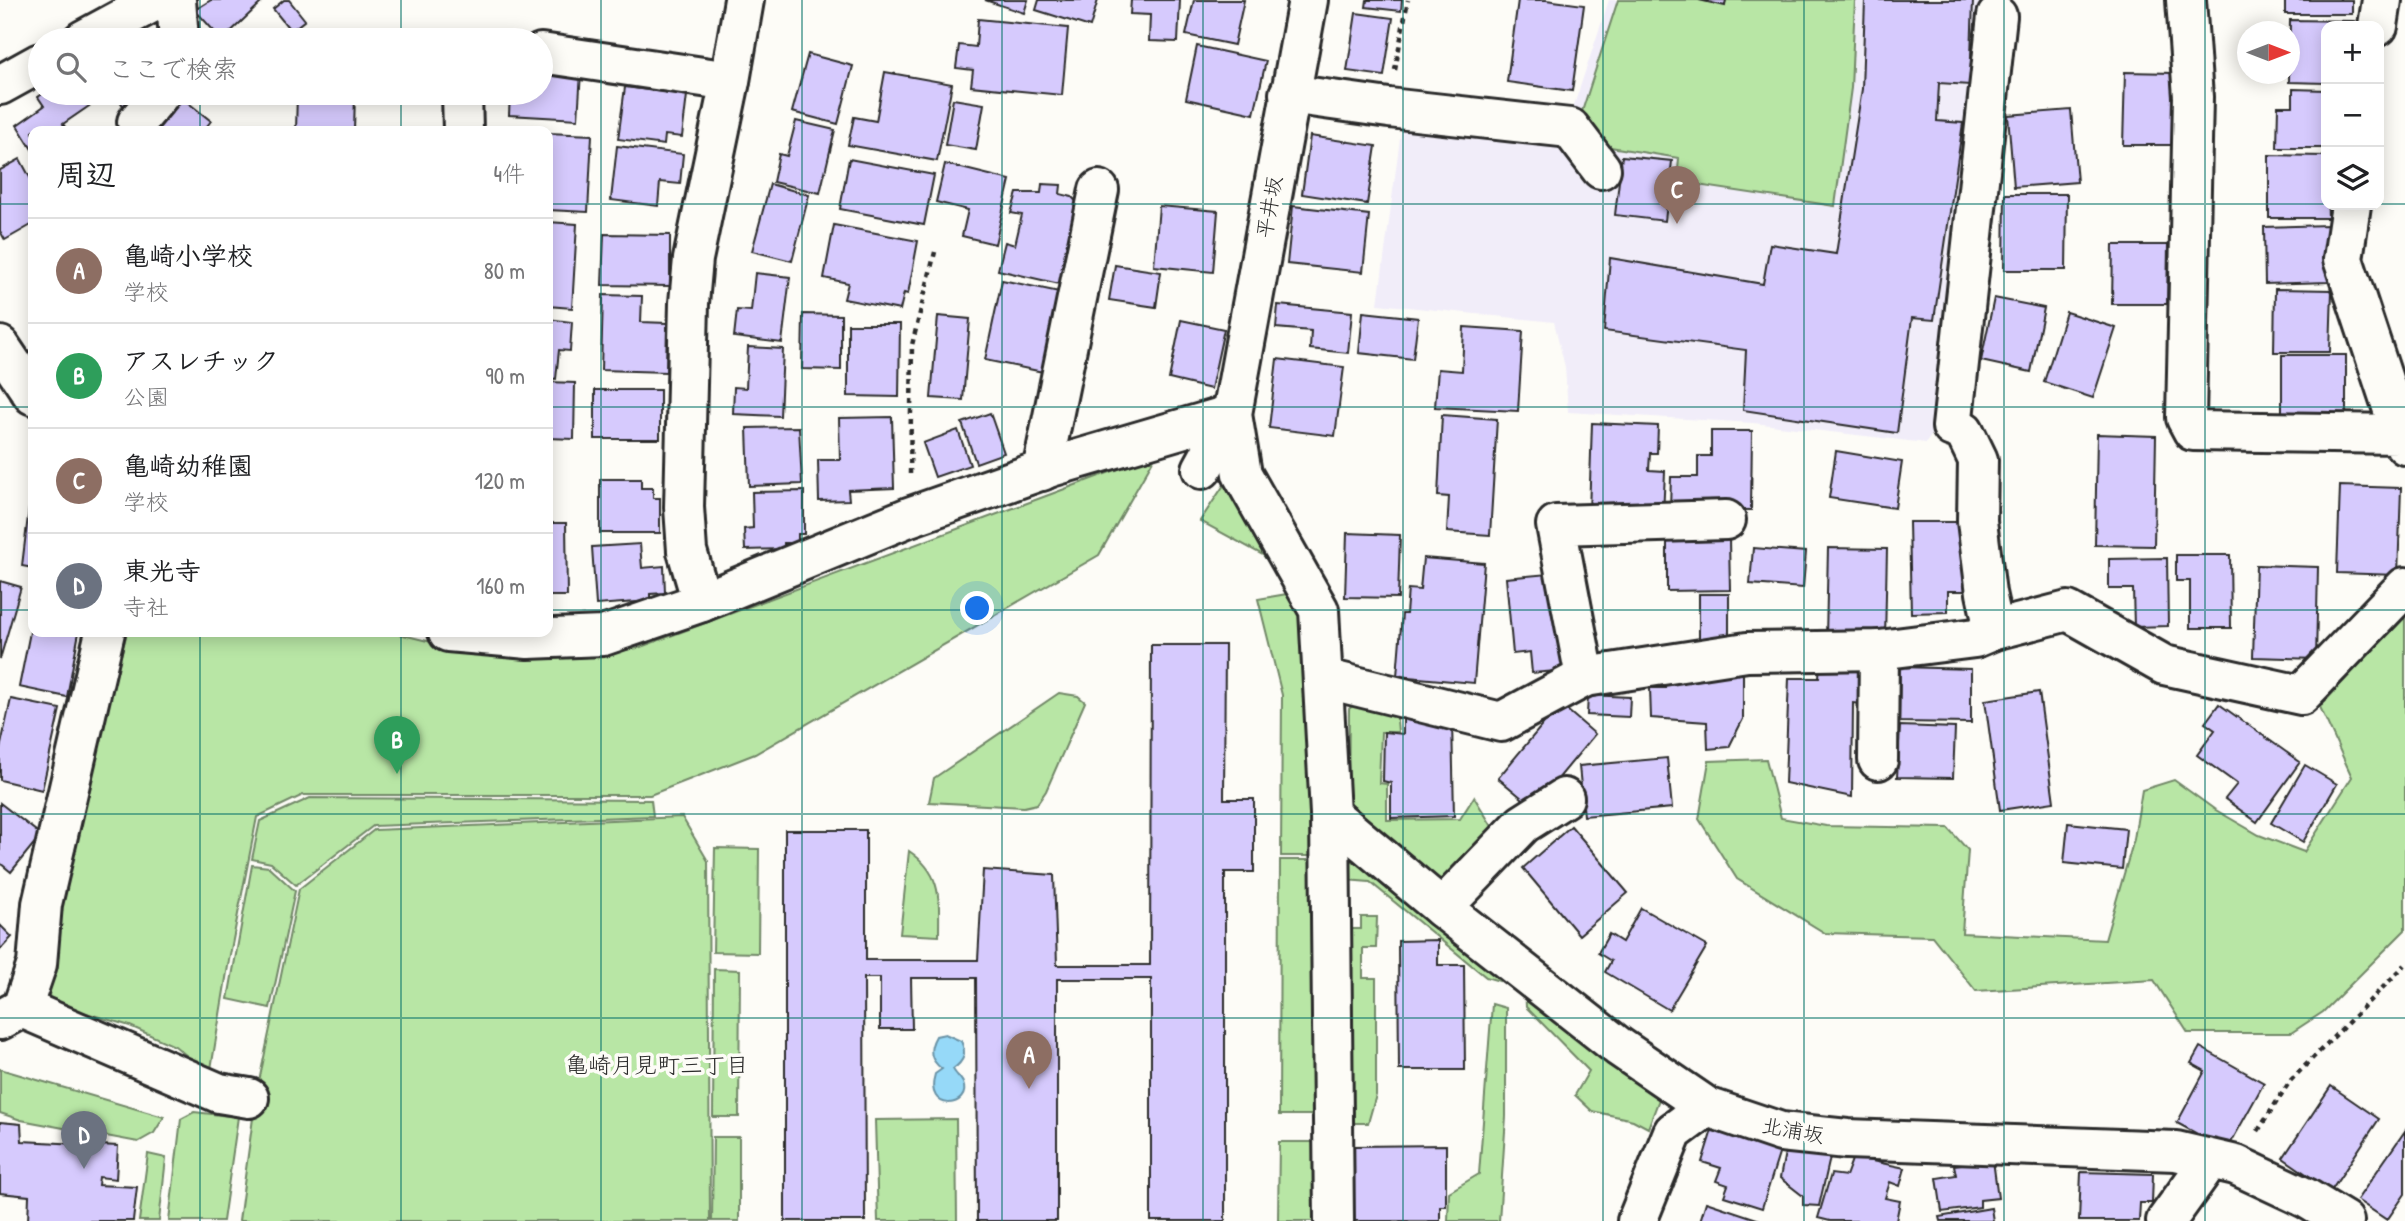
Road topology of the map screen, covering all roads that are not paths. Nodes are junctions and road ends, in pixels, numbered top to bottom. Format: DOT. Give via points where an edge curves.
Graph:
graph roads {
  1 [pos="157,0"];
  2 [pos="176,0"];
  3 [pos="744,0"];
  4 [pos="1308,0"];
  5 [pos="2186,0"];
  6 [pos="2382,0"];
  7 [pos="1997,16"];
  8 [pos="2379,21"];
  9 [pos="105,28"];
  10 [pos="178,28"];
  11 [pos="553,55"];
  12 [pos="28,70"];
  13 [pos="730,81"];
  14 [pos="0,85"];
  15 [pos="1289,94"];
  16 [pos="151,105"];
  17 [pos="462,105"];
  18 [pos="137,122"];
  19 [pos="463,126"];
  20 [pos="1601,169"];
  21 [pos="1099,190"];
  22 [pos="2350,210"];
  23 [pos="0,346"];
  24 [pos="28,388"];
  25 [pos="1232,414"];
  26 [pos="2403,439"];
  27 [pos="1202,469"];
  28 [pos="1041,471"];
  29 [pos="1726,520"];
  30 [pos="2405,587"];
  31 [pos="702,603"];
  32 [pos="1994,630"];
  33 [pos="104,637"];
  34 [pos="507,637"];
  35 [pos="1879,650"];
  36 [pos="1585,677"];
  37 [pos="1323,678"];
  38 [pos="1878,760"];
  39 [pos="1564,798"];
  40 [pos="1330,814"];
  41 [pos="1443,908"];
  42 [pos="11,1014"];
  43 [pos="249,1098"];
  44 [pos="1707,1107"];
  45 [pos="2223,1162"];
  46 [pos="1334,1221"];
  47 [pos="1637,1221"];
  48 [pos="2166,1221"];
  49 [pos="2344,1221"];
  1 -- 9 [label="main road"];
  2 -- 10 [label="main road"];
  3 -- 13 [label="main road"];
  4 -- 15 [label="main road, 平井坂"];
  5 -- 26 [label="main road" via="2193,97 2186,418 2193,431"];
  6 -- 8 [label="main road"];
  7 -- 32 [label="main road" via="1952,426 1964,431 1978,460 1977,521"];
  11 -- 13 [label="main road"];
  12 -- 14 [label="main road"];
  13 -- 31 [label="main road" via="693,259 689,303 684,507 687,551"];
  15 -- 20 [label="main road" via="1570,128"];
  15 -- 25 [label="main road, 平井坂"];
  16 -- 18 [label="main road"];
  17 -- 19 [label="main road"];
  21 -- 28 [label="main road"];
  22 -- 26 [label="main road" via="2343,259"];
  23 -- 24 [label="main road"];
  25 -- 27 [label="main road"];
  25 -- 28 [label="main road"];
  25 -- 37 [label="main road" via="1242,474 1319,610"];
  28 -- 31 [label="main road" via="909,517"];
  29 -- 36 [label="main road" via="1556,525"];
  30 -- 32 [label="main road" via="2301,695 2164,665 2068,611"];
  31 -- 34 [label="main road" via="603,636"];
  32 -- 35 [label="main road" via="1976,638"];
  33 -- 42 [label="main road" via="41,904 37,964"];
  35 -- 36 [label="main road" via="1747,652"];
  35 -- 38 [label="main road"];
  36 -- 37 [label="main road" via="1501,722"];
  37 -- 40 [label="main road"];
  39 -- 41 [label="main road" via="1523,824"];
  40 -- 41 [label="main road, 北浦坂"];
  40 -- 46 [label="main road"];
  41 -- 44 [label="main road, 北浦坂" via="1619,1047"];
  42 -- 43 [label="main road" via="219,1093"];
  44 -- 45 [label="main road, 北浦坂" via="1781,1132 1847,1139 2176,1151"];
  44 -- 47 [label="main road" via="1673,1132"];
  45 -- 48 [label="main road"];
  45 -- 49 [label="main road, 北浦坂" via="2305,1198"];
}
